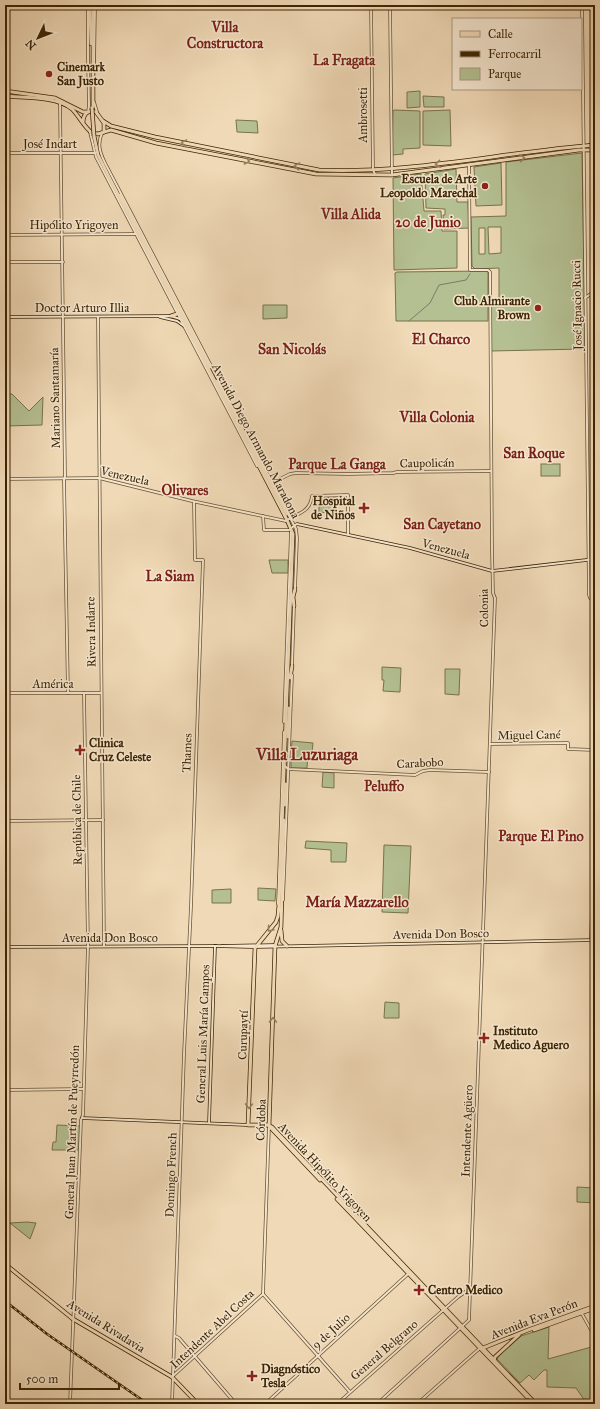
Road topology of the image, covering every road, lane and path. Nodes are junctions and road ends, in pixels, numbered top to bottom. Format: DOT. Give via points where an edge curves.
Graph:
graph roads {
  1 [pos="371,5"];
  2 [pos="390,5"];
  3 [pos="582,5"];
  4 [pos="91,7"];
  5 [pos="88,15"];
  6 [pos="90,27"];
  7 [pos="95,36"];
  8 [pos="93,47"];
  9 [pos="5,91"];
  10 [pos="5,96"];
  11 [pos="60,102"];
  12 [pos="92,108"];
  13 [pos="87,112"];
  14 [pos="97,113"];
  15 [pos="103,121"];
  16 [pos="83,123"];
  17 [pos="90,132"];
  18 [pos="103,132"];
  19 [pos="95,136"];
  20 [pos="595,145"];
  21 [pos="583,146"];
  22 [pos="590,146"];
  23 [pos="584,150"];
  24 [pos="593,150"];
  25 [pos="5,153"];
  26 [pos="61,153"];
  27 [pos="94,153"];
  28 [pos="503,155"];
  29 [pos="595,155"];
  30 [pos="473,159"];
  31 [pos="504,161"];
  32 [pos="469,165"];
  33 [pos="473,165"];
  34 [pos="373,170"];
  35 [pos="392,170"];
  36 [pos="376,175"];
  37 [pos="392,175"];
  38 [pos="114,191"];
  39 [pos="118,196"];
  40 [pos="120,203"];
  41 [pos="125,204"];
  42 [pos="133,215"];
  43 [pos="62,234"];
  44 [pos="139,234"];
  45 [pos="5,235"];
  46 [pos="154,255"];
  47 [pos="149,259"];
  48 [pos="5,262"];
  49 [pos="63,262"];
  50 [pos="159,268"];
  51 [pos="159,274"];
  52 [pos="167,280"];
  53 [pos="170,289"];
  54 [pos="595,291"];
  55 [pos="585,298"];
  56 [pos="177,311"];
  57 [pos="171,316"];
  58 [pos="5,317"];
  59 [pos="63,317"];
  60 [pos="98,317"];
  61 [pos="159,317"];
  62 [pos="183,320"];
  63 [pos="184,326"];
  64 [pos="188,329"];
  65 [pos="200,348"];
  66 [pos="205,354"];
  67 [pos="207,362"];
  68 [pos="215,382"];
  69 [pos="215,386"];
  70 [pos="220,392"];
  71 [pos="227,400"];
  72 [pos="232,406"];
  73 [pos="233,411"];
  74 [pos="236,416"];
  75 [pos="245,431"];
  76 [pos="252,446"];
  77 [pos="255,450"];
  78 [pos="257,457"];
  79 [pos="491,471"];
  80 [pos="65,478"];
  81 [pos="99,478"];
  82 [pos="5,479"];
  83 [pos="272,483"];
  84 [pos="194,502"];
  85 [pos="263,516"];
  86 [pos="288,519"];
  87 [pos="292,527"];
  88 [pos="348,534"];
  89 [pos="595,559"];
  90 [pos="588,560"];
  91 [pos="492,571"];
  92 [pos="295,588"];
  93 [pos="293,597"];
  94 [pos="595,601"];
  95 [pos="294,606"];
  96 [pos="287,648"];
  97 [pos="288,662"];
  98 [pos="292,666"];
  99 [pos="290,678"];
  100 [pos="5,693"];
  101 [pos="68,693"];
  102 [pos="84,693"];
  103 [pos="101,693"];
  104 [pos="289,704"];
  105 [pos="290,720"];
  106 [pos="490,744"];
  107 [pos="595,750"];
  108 [pos="286,766"];
  109 [pos="489,772"];
  110 [pos="286,796"];
  111 [pos="595,815"];
  112 [pos="86,820"];
  113 [pos="102,820"];
  114 [pos="5,821"];
  115 [pos="283,822"];
  116 [pos="280,847"];
  117 [pos="283,859"];
  118 [pos="280,911"];
  119 [pos="281,927"];
  120 [pos="591,940"];
  121 [pos="595,940"];
  122 [pos="483,943"];
  123 [pos="275,945"];
  124 [pos="88,946"];
  125 [pos="104,946"];
  126 [pos="215,946"];
  127 [pos="256,946"];
  128 [pos="287,946"];
  129 [pos="5,947"];
  130 [pos="189,947"];
  131 [pos="83,1089"];
  132 [pos="5,1090"];
  133 [pos="82,1118"];
  134 [pos="182,1122"];
  135 [pos="209,1123"];
  136 [pos="248,1125"];
  137 [pos="269,1126"];
  138 [pos="5,1264"];
  139 [pos="410,1273"];
  140 [pos="471,1288"];
  141 [pos="263,1294"];
  142 [pos="595,1307"];
  143 [pos="445,1309"];
  144 [pos="581,1312"];
  145 [pos="73,1319"];
  146 [pos="462,1327"];
  147 [pos="175,1336"];
  148 [pos="595,1337"];
  149 [pos="507,1339"];
  150 [pos="510,1343"];
  151 [pos="482,1348"];
  152 [pos="195,1356"];
  153 [pos="318,1356"];
  154 [pos="494,1361"];
  155 [pos="173,1378"];
  156 [pos="350,1392"];
  157 [pos="70,1404"];
  158 [pos="172,1404"];
  159 [pos="198,1404"];
  160 [pos="236,1404"];
  161 [pos="264,1404"];
  162 [pos="337,1404"];
  163 [pos="377,1404"];
  164 [pos="417,1404"];
  165 [pos="535,1404"];
  1 -- 34 [label="street, Ambrosetti"];
  2 -- 35 [label="street"];
  3 -- 21 [label="street, José Ignacio Rucci"];
  4 -- 5 [label="street"];
  4 -- 6 [label="main road, Avenida Diego Armando Maradona"];
  4 -- 7 [label="street"];
  4 -- 8 [label="main road, Avenida Diego Armando Maradona"];
  5 -- 6 [label="main road"];
  5 -- 13 [label="street"];
  6 -- 12 [label="main road, Avenida Diego Armando Maradona"];
  7 -- 8 [label="main road"];
  7 -- 14 [label="street" via="94,104"];
  8 -- 12 [label="main road, Avenida Diego Armando Maradona"];
  9 -- 11 [label="main road" via="40,95"];
  10 -- 11 [label="main road"];
  11 -- 13 [label="main road"];
  11 -- 16 [label="main road" via="71,108"];
  11 -- 26 [label="street, Mariano Santamaría"];
  12 -- 19 [label="main road, Avenida Diego Armando Maradona, bridge"];
  13 -- 14 [label="main road"];
  13 -- 16 [label="main road"];
  14 -- 15 [label="main road"];
  15 -- 18 [label="main road"];
  34 -- 15 [label="main road, one-way" via="316,170 155,137 111,126"];
  16 -- 17 [label="main road"];
  17 -- 18 [label="main road"];
  17 -- 27 [label="street, Avenida Diego Armando Maradona"];
  18 -- 36 [label="main road, one-way" via="115,131 156,143 312,174"];
  18 -- 42 [label="street, Avenida Diego Armando Maradona" via="99,142 100,150"];
  19 -- 39 [label="main road, Avenida Diego Armando Maradona" via="100,160"];
  19 -- 41 [label="main road, Avenida Diego Armando Maradona" via="102,160"];
  20 -- 22 [label="main road"];
  21 -- 22 [label="main road"];
  21 -- 23 [label="street, José Ignacio Rucci"];
  21 -- 28 [label="main road"];
  22 -- 24 [label="street"];
  23 -- 24 [label="main road"];
  31 -- 23 [label="main road, one-way"];
  23 -- 55 [label="street, José Ignacio Rucci"];
  24 -- 29 [label="street"];
  25 -- 26 [label="street, José Indart"];
  26 -- 27 [label="street, José Indart"];
  26 -- 43 [label="street, Mariano Santamaría"];
  27 -- 38 [label="street, Avenida Diego Armando Maradona"];
  28 -- 30 [label="main road"];
  28 -- 31 [label="main road"];
  30 -- 33 [label="main road"];
  30 -- 35 [label="main road, one-way"];
  31 -- 33 [label="main road"];
  32 -- 33 [label="main road"];
  32 -- 37 [label="main road"];
  32 -- 79 [label="street, Colonia" via="470,270 490,272"];
  34 -- 35 [label="main road"];
  34 -- 36 [label="street"];
  35 -- 37 [label="street"];
  36 -- 37 [label="main road"];
  38 -- 39 [label="main road"];
  38 -- 40 [label="street, Avenida Diego Armando Maradona"];
  39 -- 40 [label="main road"];
  39 -- 44 [label="main road, Avenida Diego Armando Maradona"];
  40 -- 44 [label="street, Avenida Diego Armando Maradona"];
  41 -- 42 [label="main road"];
  41 -- 44 [label="main road, Avenida Diego Armando Maradona"];
  42 -- 44 [label="street, Avenida Diego Armando Maradona"];
  43 -- 44 [label="street, Hipólito Yrigoyen"];
  43 -- 45 [label="street, Hipólito Yrigoyen"];
  43 -- 49 [label="street, Mariano Santamaría"];
  44 -- 46 [label="street, Avenida Diego Armando Maradona"];
  44 -- 47 [label="street, Avenida Diego Armando Maradona"];
  44 -- 50 [label="main road, Avenida Diego Armando Maradona"];
  44 -- 51 [label="main road, Avenida Diego Armando Maradona"];
  46 -- 50 [label="main road"];
  46 -- 52 [label="street, Avenida Diego Armando Maradona"];
  47 -- 51 [label="main road"];
  47 -- 56 [label="street, Avenida Diego Armando Maradona"];
  48 -- 49 [label="street"];
  49 -- 59 [label="street, Mariano Santamaría"];
  50 -- 52 [label="main road"];
  50 -- 53 [label="main road, Avenida Diego Armando Maradona"];
  51 -- 56 [label="main road, Avenida Diego Armando Maradona"];
  52 -- 53 [label="main road"];
  52 -- 66 [label="street, Avenida Diego Armando Maradona"];
  53 -- 62 [label="main road, Avenida Diego Armando Maradona"];
  54 -- 55 [label="street"];
  55 -- 90 [label="street, José Ignacio Rucci"];
  56 -- 57 [label="main road"];
  56 -- 62 [label="main road, Avenida Diego Armando Maradona"];
  57 -- 61 [label="street, Doctor Arturo Illia"];
  57 -- 62 [label="street, Doctor Arturo Illia"];
  58 -- 59 [label="street, Doctor Arturo Illia"];
  59 -- 60 [label="street, Doctor Arturo Illia"];
  59 -- 80 [label="street, Mariano Santamaría"];
  60 -- 61 [label="street, Doctor Arturo Illia"];
  60 -- 81 [label="street, Rivera Indarte"];
  61 -- 63 [label="street, Doctor Arturo Illia" via="177,321"];
  62 -- 63 [label="street, Avenida Diego Armando Maradona"];
  62 -- 64 [label="main road, Avenida Diego Armando Maradona"];
  62 -- 65 [label="main road, Avenida Diego Armando Maradona"];
  63 -- 64 [label="main road"];
  63 -- 69 [label="street, Avenida Diego Armando Maradona"];
  64 -- 68 [label="main road, Avenida Diego Armando Maradona"];
  65 -- 66 [label="main road"];
  65 -- 67 [label="main road, Avenida Diego Armando Maradona"];
  66 -- 67 [label="main road"];
  66 -- 72 [label="street, Avenida Diego Armando Maradona"];
  67 -- 71 [label="main road, Avenida Diego Armando Maradona"];
  68 -- 69 [label="main road"];
  68 -- 70 [label="main road, Avenida Diego Armando Maradona"];
  69 -- 70 [label="main road"];
  69 -- 86 [label="street, Avenida Diego Armando Maradona"];
  70 -- 86 [label="main road, Avenida Diego Armando Maradona"];
  71 -- 72 [label="main road"];
  71 -- 73 [label="main road, Avenida Diego Armando Maradona"];
  72 -- 73 [label="main road"];
  72 -- 75 [label="street, Avenida Diego Armando Maradona"];
  73 -- 74 [label="main road, Avenida Diego Armando Maradona"];
  74 -- 75 [label="main road"];
  74 -- 76 [label="main road, Avenida Diego Armando Maradona"];
  75 -- 77 [label="street, Avenida Diego Armando Maradona"];
  76 -- 77 [label="main road"];
  76 -- 78 [label="main road, Avenida Diego Armando Maradona"];
  77 -- 78 [label="main road"];
  77 -- 83 [label="street, Avenida Diego Armando Maradona"];
  78 -- 83 [label="main road, Avenida Diego Armando Maradona"];
  79 -- 83 [label="street, Caupolicán" via="306,473 291,474"];
  79 -- 91 [label="street, Colonia"];
  80 -- 81 [label="street, Venezuela"];
  80 -- 82 [label="street, Venezuela"];
  80 -- 101 [label="street, Mariano Santamaría"];
  81 -- 84 [label="street, Venezuela"];
  81 -- 103 [label="street, Rivera Indarte"];
  83 -- 86 [label="main road, Avenida Diego Armando Maradona"];
  84 -- 85 [label="street, Venezuela"];
  84 -- 130 [label="street, Thames" via="195,560 203,560"];
  85 -- 86 [label="street, Venezuela"];
  85 -- 87 [label="street, Venezuela" via="264,530"];
  86 -- 87 [label="main road, Avenida Diego Armando Maradona"];
  86 -- 88 [label="street" via="307,509 312,496 348,495"];
  87 -- 88 [label="street, Venezuela" via="297,524"];
  87 -- 92 [label="street, Avenida Diego Armando Maradona" via="297,538"];
  87 -- 93 [label="main road, Avenida Diego Armando Maradona" via="295,543"];
  87 -- 96 [label="street, Avenida Diego Armando Maradona"];
  87 -- 97 [label="main road, Avenida Diego Armando Maradona"];
  88 -- 91 [label="street, Venezuela"];
  89 -- 90 [label="street, Venezuela"];
  90 -- 91 [label="street, Venezuela"];
  90 -- 94 [label="street, José Ignacio Rucci" via="589,596"];
  91 -- 106 [label="street, Colonia" via="495,598"];
  92 -- 93 [label="main road"];
  92 -- 95 [label="street, Avenida Diego Armando Maradona"];
  93 -- 95 [label="main road"];
  93 -- 99 [label="main road, Avenida Diego Armando Maradona"];
  95 -- 98 [label="street, Avenida Diego Armando Maradona"];
  96 -- 97 [label="main road"];
  96 -- 108 [label="street, Avenida Diego Armando Maradona"];
  97 -- 108 [label="main road, Avenida Diego Armando Maradona"];
  98 -- 99 [label="main road"];
  98 -- 105 [label="street, Avenida Diego Armando Maradona"];
  99 -- 104 [label="main road, Avenida Diego Armando Maradona"];
  100 -- 101 [label="street, América"];
  101 -- 102 [label="street, América"];
  102 -- 103 [label="street, América"];
  102 -- 112 [label="street, República de Chile"];
  103 -- 113 [label="street, Rivera Indarte"];
  104 -- 105 [label="main road"];
  104 -- 108 [label="main road, Avenida Diego Armando Maradona"];
  105 -- 108 [label="street, Avenida Diego Armando Maradona"];
  106 -- 107 [label="street, Miguel Cané" via="568,743 568,749"];
  106 -- 109 [label="street, Colonia"];
  108 -- 109 [label="street, Carabobo" via="415,775 430,770"];
  108 -- 110 [label="main road, Avenida Diego Armando Maradona"];
  108 -- 115 [label="main road, Avenida Diego Armando Maradona"];
  108 -- 116 [label="street, Avenida Diego Armando Maradona"];
  109 -- 122 [label="street, Colonia"];
  110 -- 115 [label="main road, Avenida Diego Armando Maradona"];
  110 -- 117 [label="street, Avenida Diego Armando Maradona"];
  111 -- 120 [label="street"];
  112 -- 113 [label="street"];
  112 -- 114 [label="street"];
  112 -- 124 [label="street, República de Chile"];
  113 -- 125 [label="street, Rivera Indarte"];
  115 -- 117 [label="main road, Avenida Diego Armando Maradona"];
  116 -- 117 [label="main road"];
  116 -- 118 [label="street, Avenida Diego Armando Maradona"];
  117 -- 118 [label="main road, Avenida Diego Armando Maradona"];
  118 -- 119 [label="main road, Avenida Diego Armando Maradona"];
  118 -- 127 [label="main road, Avenida Diego Armando Maradona, one-way" via="276,922"];
  119 -- 123 [label="main road, Avenida Diego Armando Maradona"];
  119 -- 128 [label="main road" via="282,941"];
  120 -- 121 [label="street, Avenida Don Bosco"];
  120 -- 122 [label="street, Avenida Don Bosco"];
  122 -- 128 [label="street, Avenida Don Bosco"];
  122 -- 140 [label="street, Intendente Agüero"];
  123 -- 127 [label="street, Avenida Don Bosco"];
  123 -- 128 [label="street, Avenida Don Bosco"];
  137 -- 123 [label="main road, Córdoba, one-way"];
  124 -- 125 [label="street, Avenida Don Bosco"];
  124 -- 129 [label="street, Avenida Don Bosco"];
  124 -- 131 [label="street, General Juan Martín de Pueyrredón"];
  125 -- 130 [label="street, Avenida Don Bosco"];
  126 -- 127 [label="street, Avenida Don Bosco"];
  126 -- 130 [label="street, Avenida Don Bosco"];
  126 -- 135 [label="street, General Luis María Campos"];
  127 -- 136 [label="main road, Curupaytí, one-way"];
  130 -- 134 [label="street, Domingo French"];
  131 -- 132 [label="street"];
  131 -- 133 [label="street, General Juan Martín de Pueyrredón"];
  133 -- 134 [label="street"];
  133 -- 145 [label="street, General Juan Martín de Pueyrredón"];
  134 -- 135 [label="street"];
  134 -- 147 [label="street, Domingo French"];
  135 -- 136 [label="street"];
  136 -- 137 [label="main road"];
  137 -- 139 [label="main road, Avenida Hipólito Yrigoyen"];
  137 -- 141 [label="street, Córdoba"];
  138 -- 145 [label="main road, Avenida Rivadavia"];
  139 -- 143 [label="main road, Avenida Hipólito Yrigoyen"];
  139 -- 153 [label="street, 9 de Julio"];
  140 -- 143 [label="street, General Belgrano"];
  140 -- 146 [label="street, Intendente Agüero" via="469,1320"];
  141 -- 152 [label="street, Intendente Abel Costa"];
  141 -- 153 [label="street"];
  142 -- 144 [label="main road, Avenida Eva Perón"];
  143 -- 146 [label="main road, Avenida Hipólito Yrigoyen"];
  143 -- 156 [label="street, General Belgrano"];
  144 -- 148 [label="street"];
  144 -- 149 [label="main road, Avenida Eva Perón"];
  144 -- 150 [label="main road, Avenida Eva Perón" via="520,1335"];
  145 -- 155 [label="main road, Avenida Rivadavia"];
  145 -- 157 [label="street, General Juan Martín de Pueyrredón"];
  146 -- 151 [label="main road, Avenida Hipólito Yrigoyen"];
  146 -- 163 [label="street"];
  147 -- 152 [label="street"];
  147 -- 155 [label="street, Domingo French"];
  149 -- 150 [label="main road"];
  149 -- 151 [label="main road, Avenida Eva Perón"];
  150 -- 154 [label="main road, Avenida Eva Perón"];
  151 -- 154 [label="main road, Avenida Hipólito Yrigoyen"];
  151 -- 164 [label="street"];
  152 -- 155 [label="street, Intendente Abel Costa"];
  152 -- 160 [label="street"];
  153 -- 156 [label="street"];
  153 -- 161 [label="street, 9 de Julio"];
  154 -- 165 [label="main road, Avenida Hipólito Yrigoyen"];
  155 -- 158 [label="street, Domingo French"];
  155 -- 159 [label="main road, Avenida Rivadavia"];
  156 -- 162 [label="street, General Belgrano"];
}
